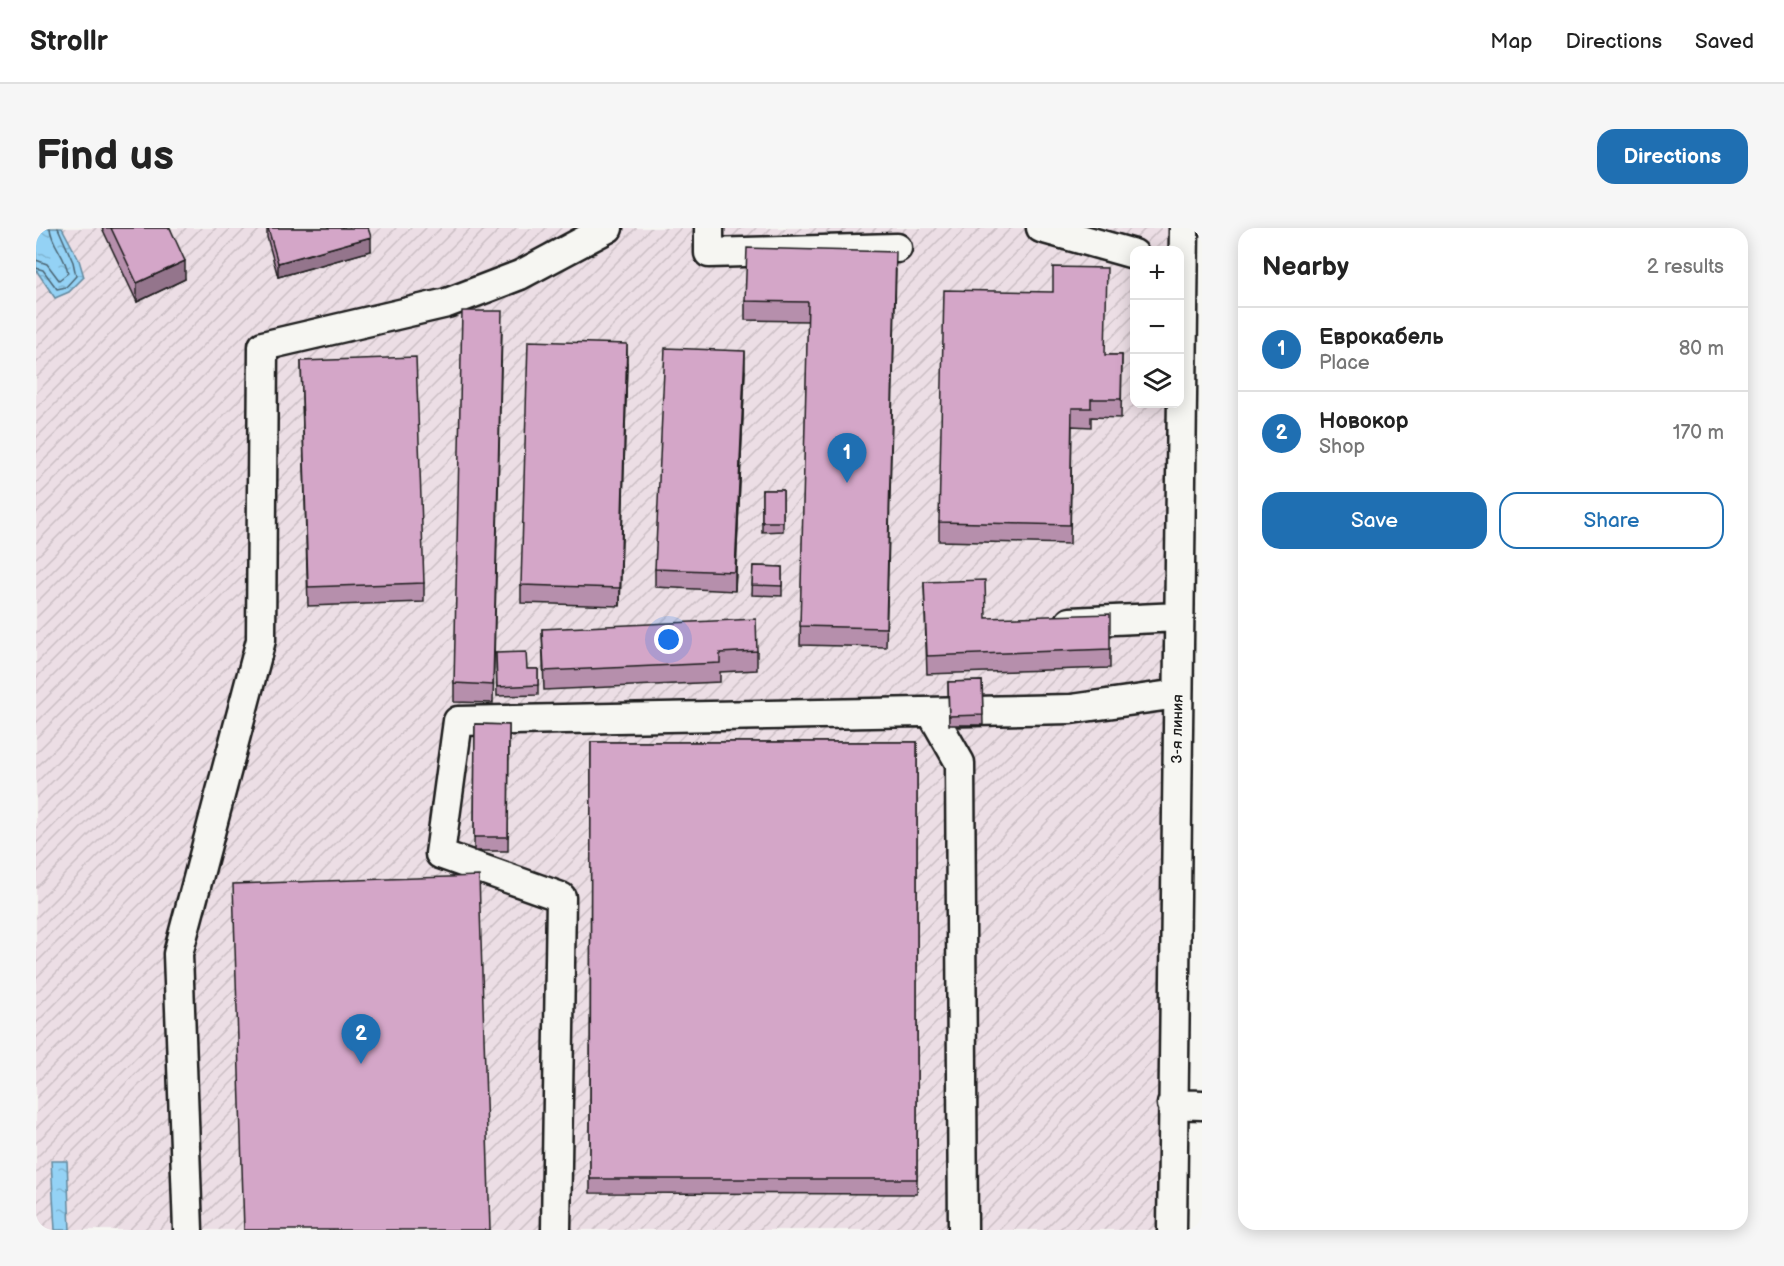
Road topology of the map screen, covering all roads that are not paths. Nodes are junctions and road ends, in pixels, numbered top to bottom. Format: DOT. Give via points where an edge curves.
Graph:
graph roads {
  1 [pos="608,228"];
  2 [pos="709,228"];
  3 [pos="1041,228"];
  4 [pos="1184,228"];
  5 [pos="1183,246"];
  6 [pos="897,248"];
  7 [pos="1130,253"];
  8 [pos="1181,300"];
  9 [pos="1179,617"];
  10 [pos="1049,622"];
  11 [pos="1178,694"];
  12 [pos="931,712"];
  13 [pos="1172,1104"];
  14 [pos="1202,1105"];
  15 [pos="188,1230"];
  16 [pos="556,1230"];
  17 [pos="963,1230"];
  18 [pos="1172,1230"];
  1 -- 15 [label="street" via="520,275 447,303 263,346 261,640 178,954"];
  2 -- 6 [label="street" via="709,253"];
  3 -- 7 [label="street"];
  4 -- 5 [label="street, 3-я линия"];
  8 -- 9 [label="street, 3-я линия"];
  9 -- 10 [label="street"];
  9 -- 11 [label="street, 3-я линия"];
  11 -- 12 [label="street" via="1071,709"];
  11 -- 13 [label="street, 3-я линия"];
  12 -- 16 [label="street" via="458,721 440,854 561,897"];
  12 -- 17 [label="street" via="960,763"];
  13 -- 14 [label="street"];
  13 -- 18 [label="street, 3-я линия"];
}
